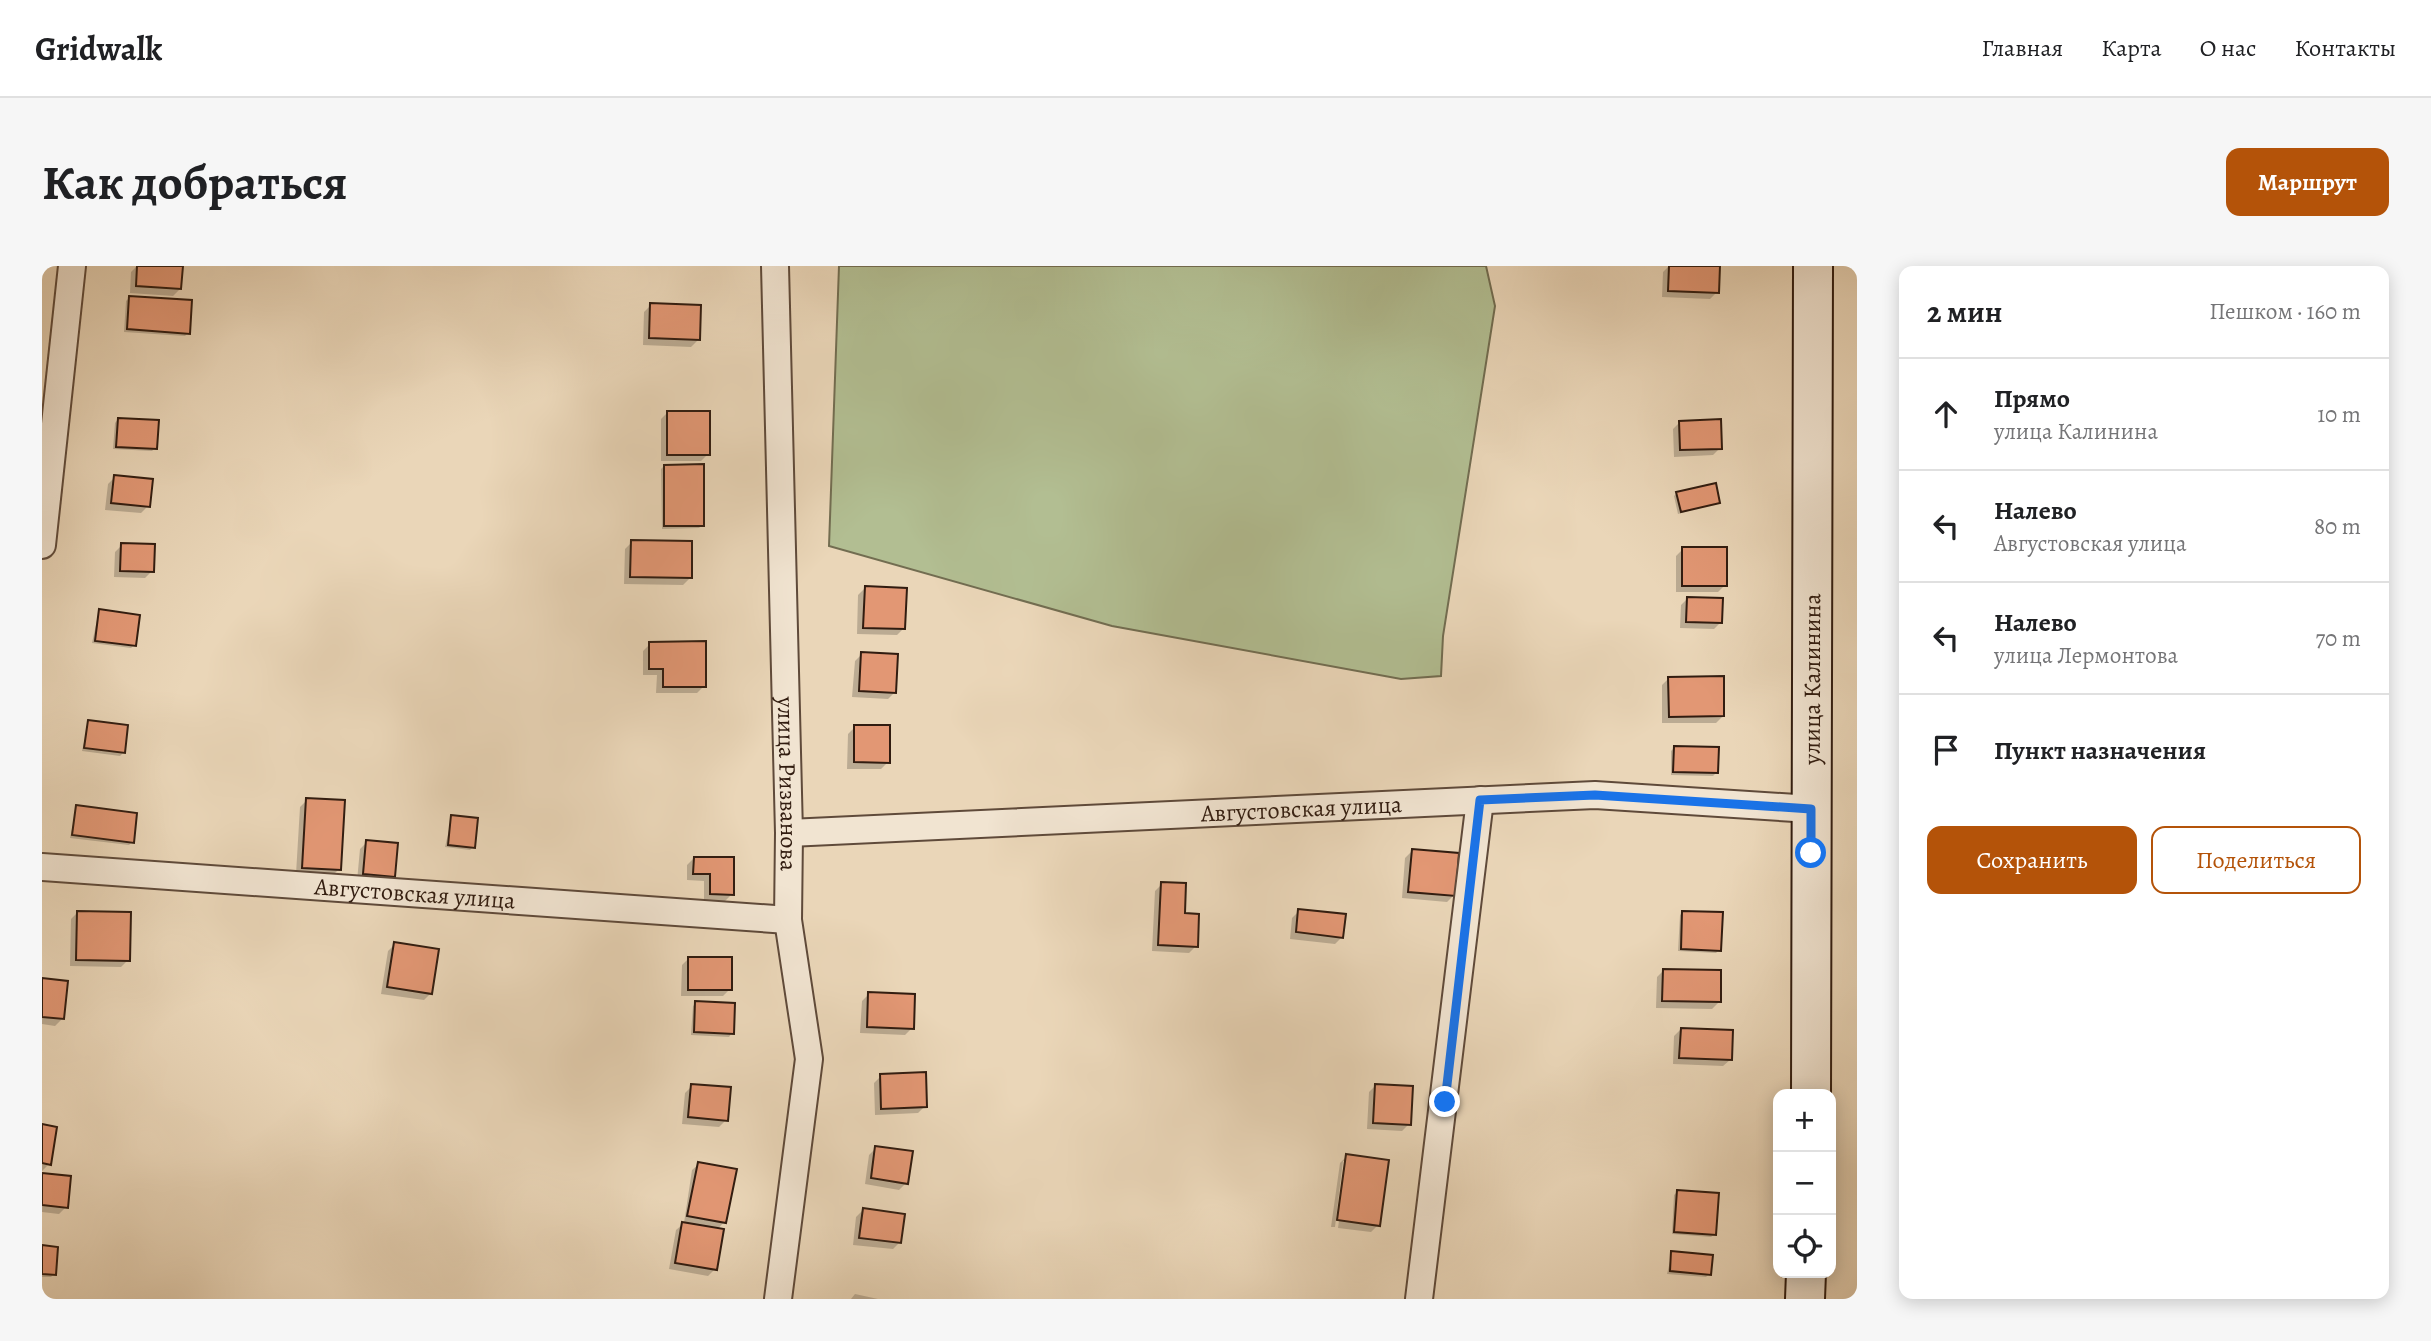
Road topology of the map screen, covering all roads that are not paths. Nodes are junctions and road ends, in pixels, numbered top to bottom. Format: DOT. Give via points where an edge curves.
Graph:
graph roads {
  1 [pos="72,266"];
  2 [pos="775,266"];
  3 [pos="1813,266"];
  4 [pos="42,545"];
  5 [pos="1480,800"];
  6 [pos="1811,809"];
  7 [pos="789,833"];
  8 [pos="42,867"];
  9 [pos="788,920"];
  10 [pos="1811,1089"];
  11 [pos="1806,1278"];
  12 [pos="778,1299"];
  13 [pos="1419,1299"];
  14 [pos="1805,1299"];
  1 -- 4 [label="street"];
  2 -- 7 [label="street, улица Ризванова"];
  3 -- 6 [label="street, улица Калинина"];
  5 -- 6 [label="street, Августовская улица" via="1595,795"];
  5 -- 7 [label="street, Августовская улица"];
  5 -- 13 [label="street"];
  6 -- 10 [label="street, улица Калинина"];
  7 -- 9 [label="street, улица Ризванова"];
  8 -- 9 [label="street, Августовская улица"];
  9 -- 12 [label="street, улица Ризванова" via="809,1059"];
  11 -- 14 [label="street"];
}
